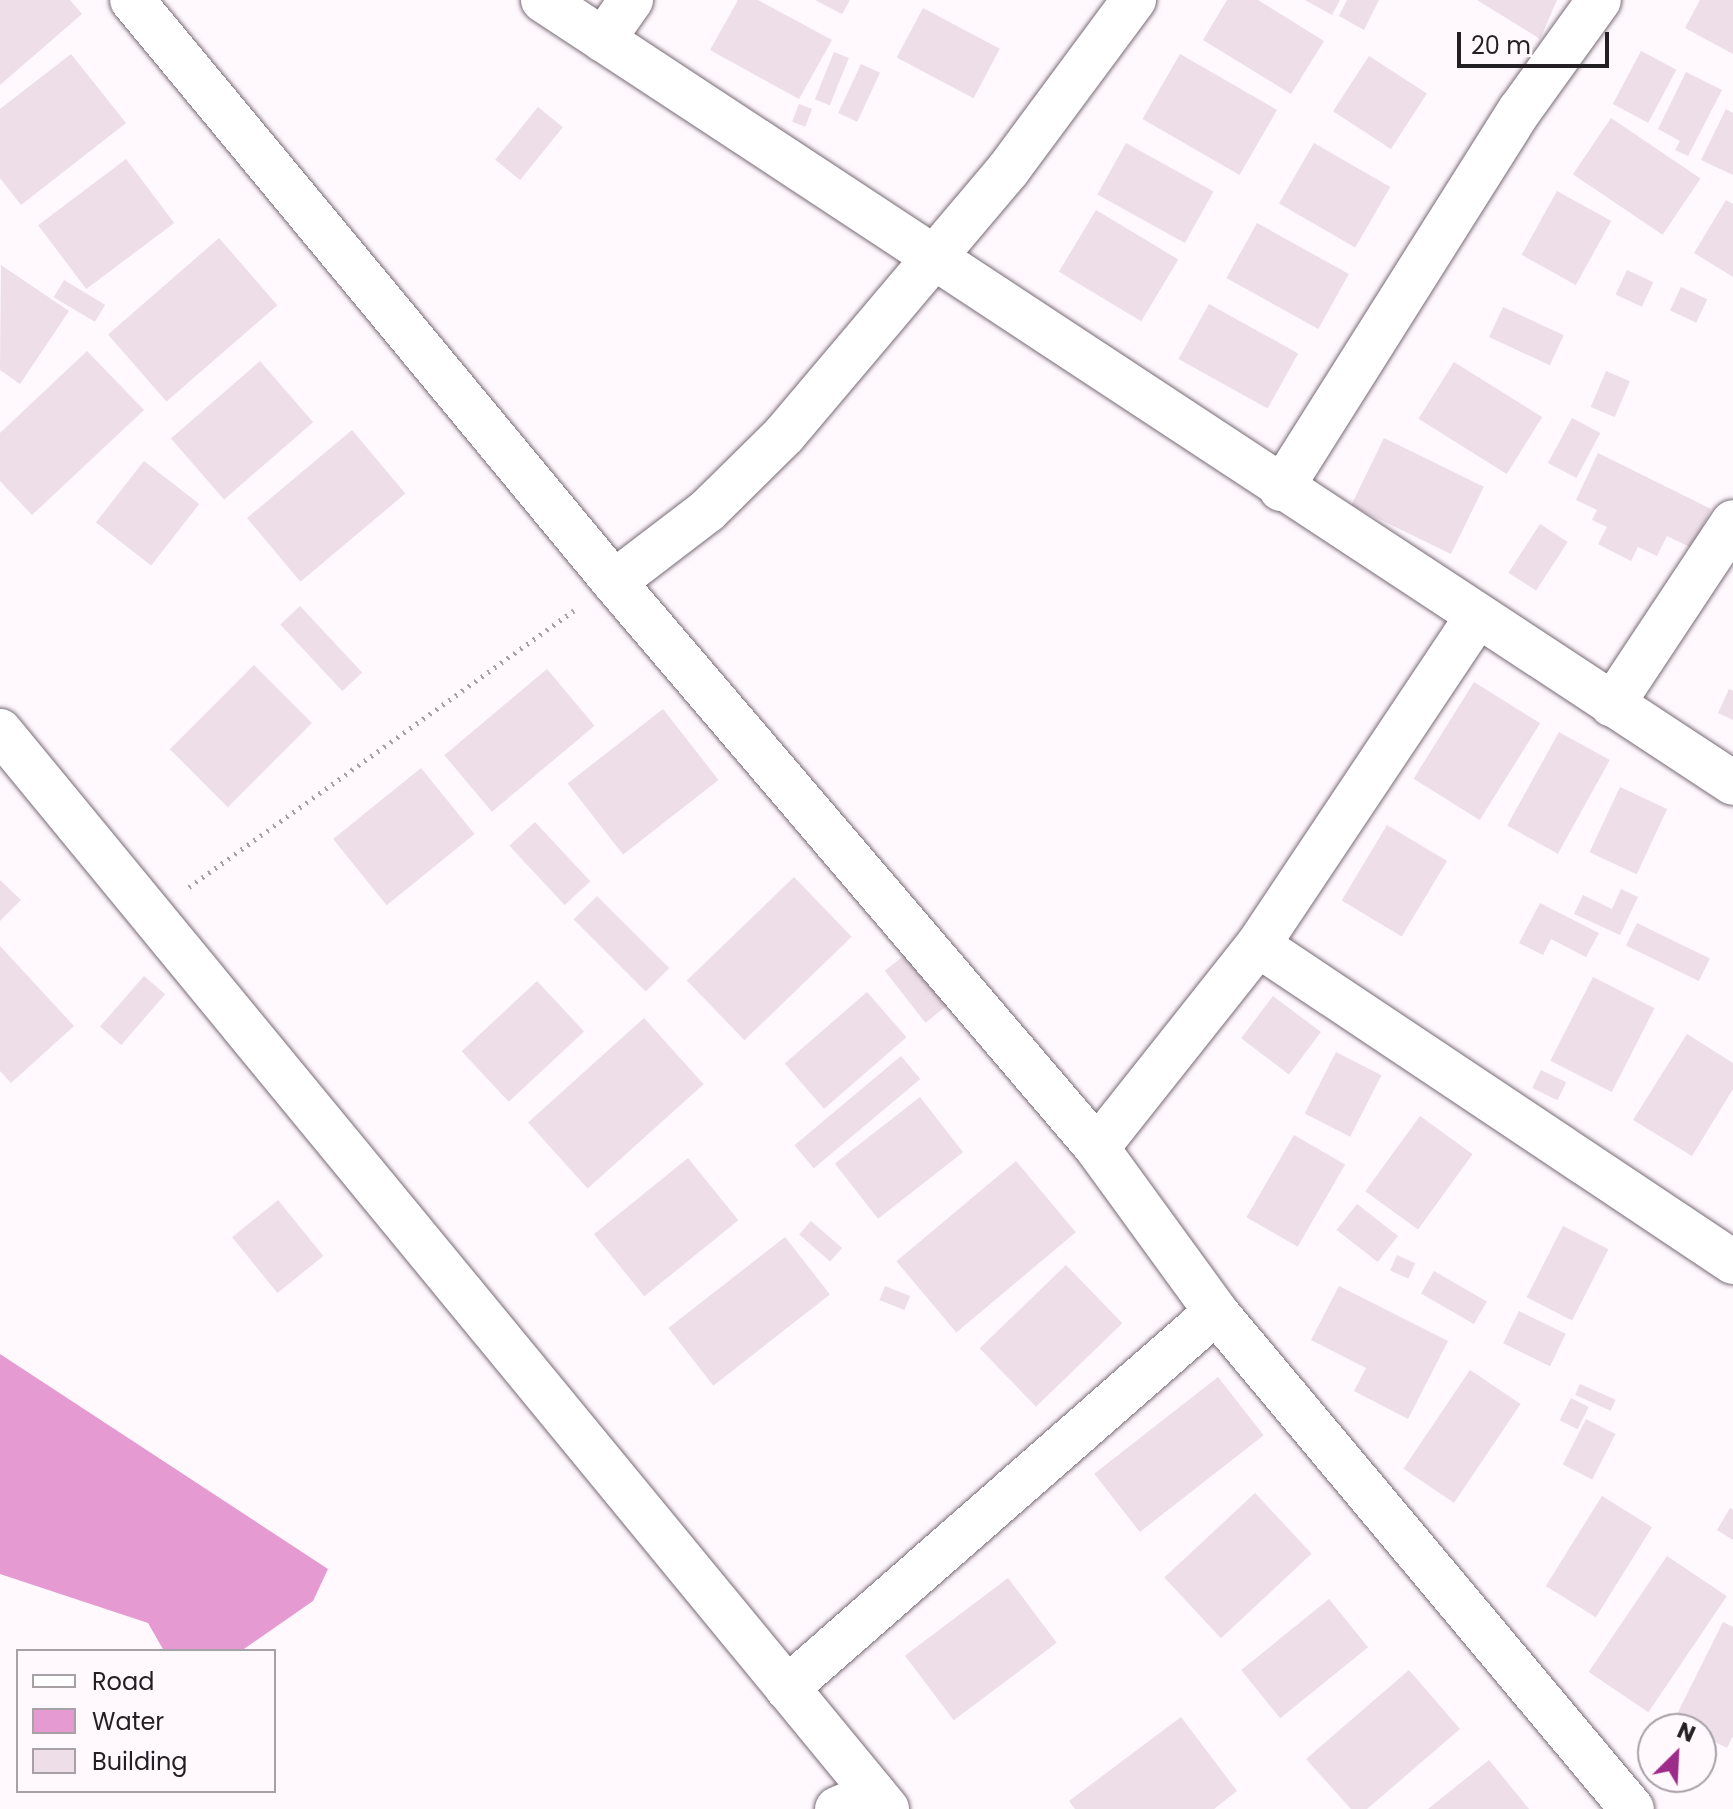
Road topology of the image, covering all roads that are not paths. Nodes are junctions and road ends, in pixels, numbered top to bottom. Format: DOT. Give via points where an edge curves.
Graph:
graph roads {
  1 [pos="132,0"];
  2 [pos="543,0"];
  3 [pos="631,0"];
  4 [pos="1134,0"];
  5 [pos="1599,0"];
  6 [pos="603,40"];
  7 [pos="932,256"];
  8 [pos="1281,489"];
  9 [pos="1733,522"];
  10 [pos="614,582"];
  11 [pos="1476,618"];
  12 [pos="1612,705"];
  13 [pos="0,731"];
  14 [pos="1733,783"];
  15 [pos="1258,945"];
  16 [pos="1097,1148"];
  17 [pos="1733,1262"];
  18 [pos="1216,1312"];
  19 [pos="787,1688"];
  20 [pos="866,1804"];
  21 [pos="1632,1809"];
  1 -- 10 [label="street"];
  2 -- 6 [label="street"];
  3 -- 6 [label="street"];
  4 -- 7 [label="street" via="1008,170"];
  5 -- 8 [label="street" via="1520,110"];
  6 -- 7 [label="street"];
  7 -- 8 [label="street"];
  7 -- 10 [label="street" via="784,435 707,511"];
  8 -- 11 [label="street"];
  9 -- 12 [label="street"];
  10 -- 16 [label="street"];
  11 -- 12 [label="street"];
  11 -- 15 [label="street"];
  12 -- 14 [label="street"];
  13 -- 19 [label="street"];
  15 -- 16 [label="street"];
  15 -- 17 [label="street"];
  16 -- 18 [label="street"];
  18 -- 19 [label="street"];
  18 -- 21 [label="street"];
  19 -- 20 [label="street"];
}
